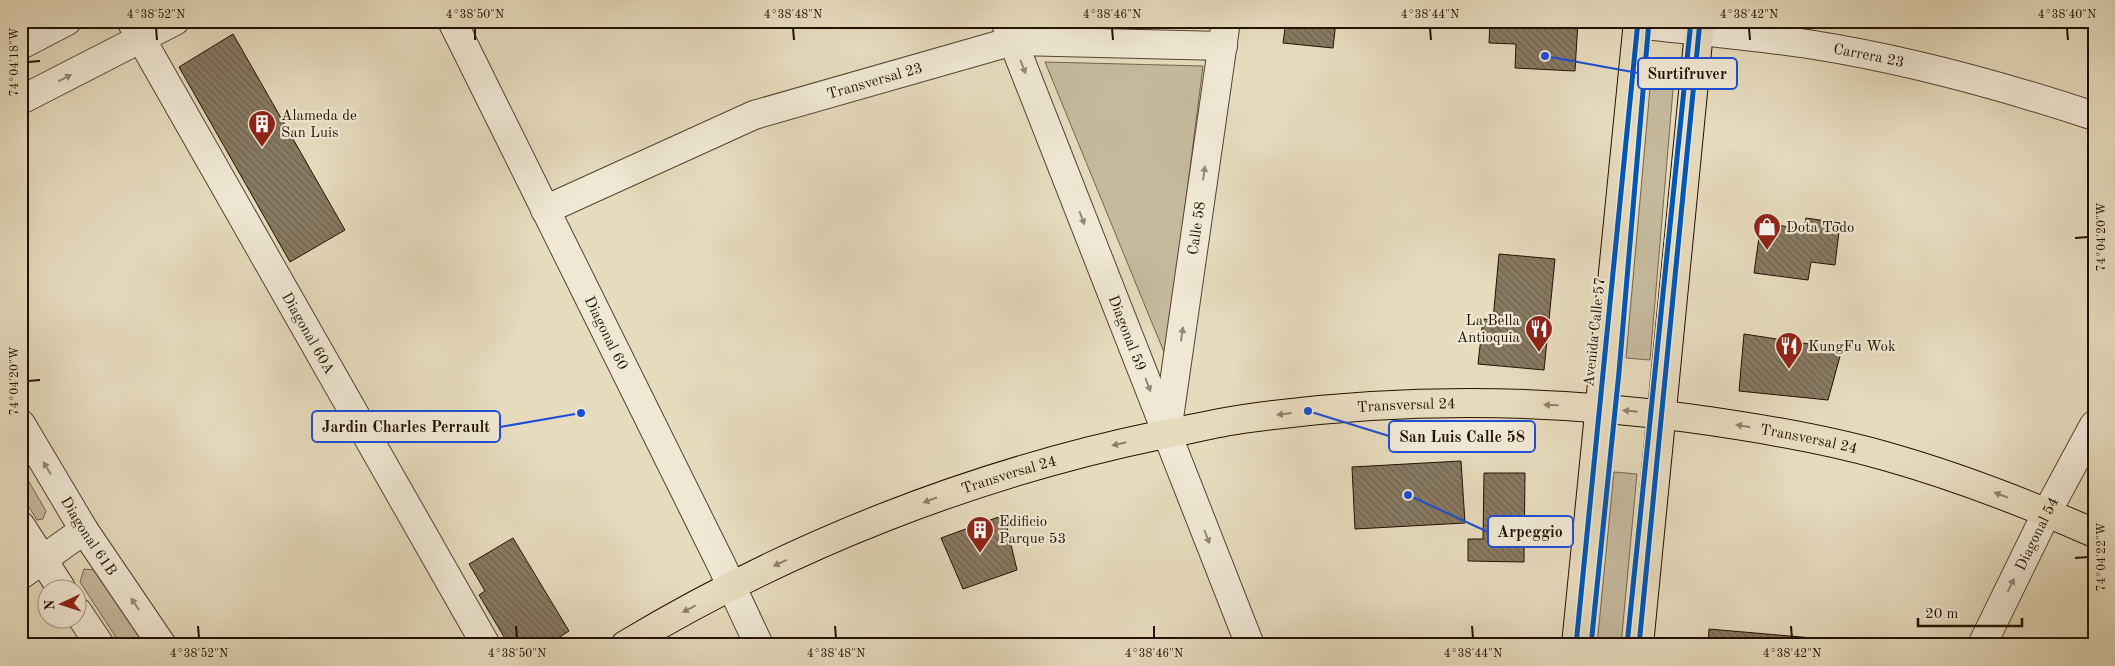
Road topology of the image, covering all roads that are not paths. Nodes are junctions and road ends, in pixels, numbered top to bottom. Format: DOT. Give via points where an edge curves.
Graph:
graph roads {
  1 [pos="67,21"];
  2 [pos="175,21"];
  3 [pos="452,21"];
  4 [pos="1637,22"];
  5 [pos="1700,26"];
  6 [pos="137,30"];
  7 [pos="1009,31"];
  8 [pos="1224,33"];
  9 [pos="21,46"];
  10 [pos="21,100"];
  11 [pos="2094,116"];
  12 [pos="545,210"];
  13 [pos="1599,408"];
  14 [pos="1661,414"];
  15 [pos="21,424"];
  16 [pos="2094,425"];
  17 [pos="1167,434"];
  18 [pos="2047,512"];
  19 [pos="21,526"];
  20 [pos="84,530"];
  21 [pos="2094,533"];
  22 [pos="32,568"];
  23 [pos="46,578"];
  24 [pos="732,586"];
  25 [pos="88,627"];
  26 [pos="100,645"];
  27 [pos="162,645"];
  28 [pos="486,645"];
  29 [pos="625,645"];
  30 [pos="759,645"];
  31 [pos="1250,645"];
  32 [pos="1576,645"];
  33 [pos="1639,645"];
  34 [pos="1982,645"];
  1 -- 9 [label="street"];
  2 -- 6 [label="street"];
  3 -- 12 [label="street, Diagonal 60"];
  4 -- 5 [label="street, Carrera 23"];
  4 -- 13 [label="main road, Avenida Calle 57"];
  5 -- 11 [label="street, Carrera 23" via="1922,67 2027,94"];
  5 -- 14 [label="main road"];
  10 -- 6 [label="street, one-way"];
  6 -- 28 [label="street, Diagonal 60A"];
  7 -- 8 [label="street, Transversal 23"];
  7 -- 12 [label="street, Transversal 23" via="754,115"];
  7 -- 17 [label="street, Diagonal 59, one-way"];
  17 -- 8 [label="street, Calle 58, one-way"];
  12 -- 24 [label="street, Diagonal 60"];
  14 -- 13 [label="main road, Transversal 24, one-way"];
  13 -- 17 [label="main road, Transversal 24, one-way" via="1463,403 1385,405 1308,411"];
  13 -- 32 [label="main road, Avenida Calle 57"];
  18 -- 14 [label="main road, Transversal 24, one-way" via="1963,480 1883,455 1740,425"];
  14 -- 33 [label="main road"];
  20 -- 15 [label="street, Diagonal 61B, one-way"];
  16 -- 18 [label="street, Diagonal 54"];
  17 -- 24 [label="main road, Transversal 24, one-way" via="1060,458 948,493 838,536"];
  17 -- 31 [label="street, Diagonal 59, one-way"];
  18 -- 21 [label="main road, Transversal 24"];
  34 -- 18 [label="street, Diagonal 54, one-way"];
  19 -- 22 [label="street"];
  20 -- 22 [label="street"];
  27 -- 20 [label="street, Diagonal 61B, one-way"];
  22 -- 23 [label="street"];
  24 -- 29 [label="main road, Transversal 24, one-way"];
  24 -- 30 [label="street, Diagonal 60"];
  25 -- 26 [label="street"];
}
